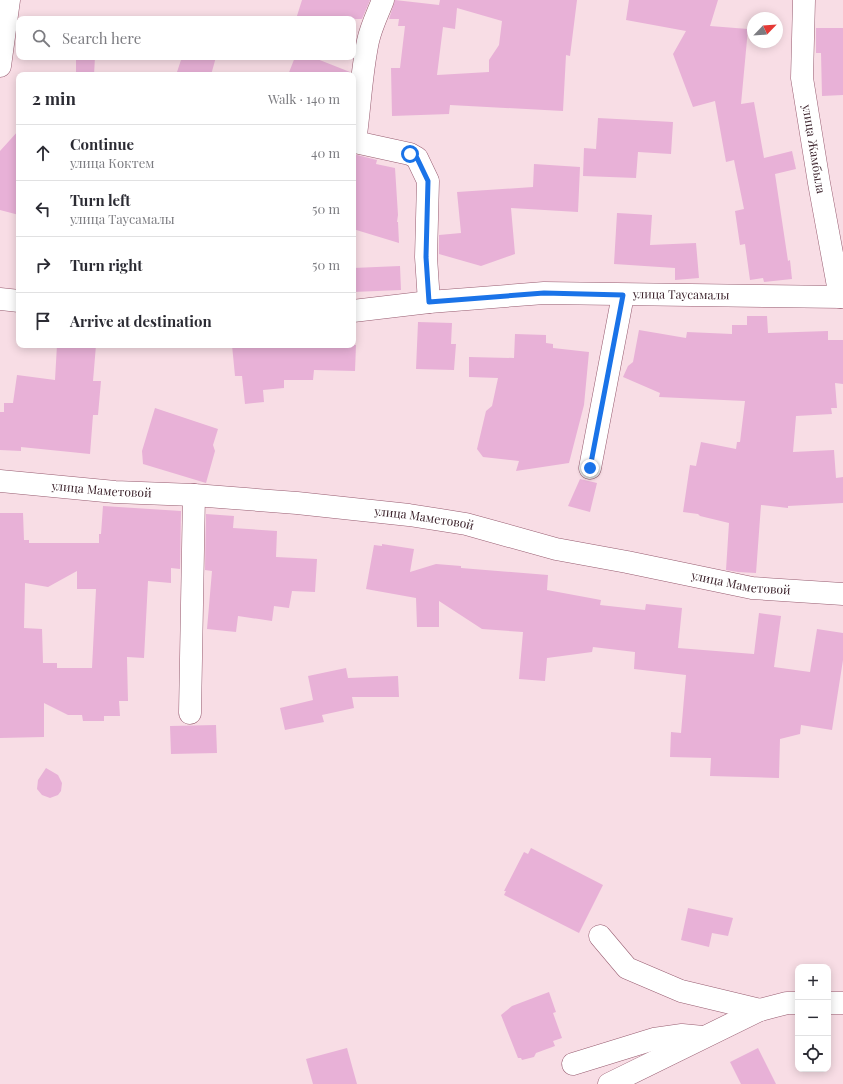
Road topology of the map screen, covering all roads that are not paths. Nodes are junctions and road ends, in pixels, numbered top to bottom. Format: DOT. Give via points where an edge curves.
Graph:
graph roads {
  1 [pos="10,0"];
  2 [pos="383,0"];
  3 [pos="804,0"];
  4 [pos="0,63"];
  5 [pos="356,136"];
  6 [pos="356,142"];
  7 [pos="623,295"];
  8 [pos="841,297"];
  9 [pos="0,299"];
  10 [pos="16,301"];
  11 [pos="429,302"];
  12 [pos="356,311"];
  13 [pos="590,468"];
  14 [pos="0,481"];
  15 [pos="194,495"];
  16 [pos="843,594"];
  17 [pos="190,713"];
  18 [pos="600,936"];
  19 [pos="795,1003"];
  20 [pos="831,1003"];
  21 [pos="843,1003"];
  22 [pos="760,1010"];
  23 [pos="706,1037"];
  24 [pos="573,1064"];
  25 [pos="609,1084"];
  1 -- 4 [label="street"];
  2 -- 5 [label="street" via="368,39"];
  3 -- 8 [label="street, улица Жамбыла" via="802,78"];
  6 -- 11 [label="street" via="410,154 417,158 428,181 426,257"];
  7 -- 8 [label="street, улица Таусамалы"];
  7 -- 11 [label="street, улица Таусамалы" via="544,293"];
  7 -- 13 [label="street"];
  9 -- 10 [label="street"];
  11 -- 12 [label="street, улица Таусамалы"];
  14 -- 15 [label="street, улица Маметовой" via="114,492"];
  15 -- 16 [label="street, улица Маметовой" via="409,514 466,524 556,549 752,588"];
  15 -- 17 [label="street"];
  18 -- 22 [label="street" via="627,968 681,990"];
  19 -- 22 [label="street"];
  20 -- 21 [label="street"];
  22 -- 23 [label="street"];
  23 -- 24 [label="street" via="682,1035 654,1039"];
  23 -- 25 [label="street"];
}
